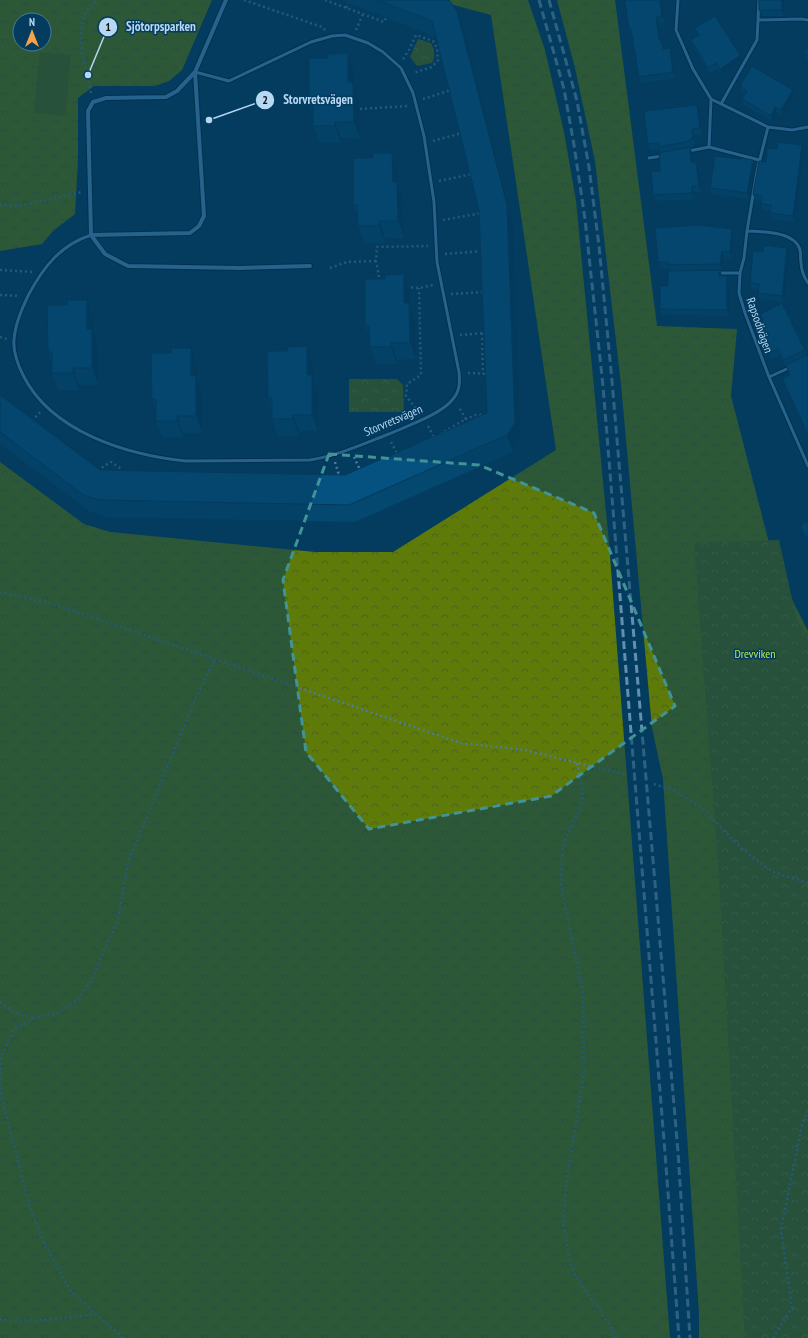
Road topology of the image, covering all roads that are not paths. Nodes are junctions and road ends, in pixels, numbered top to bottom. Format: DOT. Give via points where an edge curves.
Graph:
graph roads {
  1 [pos="226,0"];
  2 [pos="678,0"];
  3 [pos="759,0"];
  4 [pos="758,20"];
  5 [pos="808,20"];
  6 [pos="195,72"];
  7 [pos="711,99"];
  8 [pos="721,104"];
  9 [pos="768,127"];
  10 [pos="808,127"];
  11 [pos="709,148"];
  12 [pos="687,151"];
  13 [pos="664,155"];
  14 [pos="649,158"];
  15 [pos="759,160"];
  16 [pos="747,231"];
  17 [pos="91,235"];
  18 [pos="310,266"];
  19 [pos="710,273"];
  20 [pos="740,273"];
  21 [pos="808,283"];
  22 [pos="795,365"];
  23 [pos="769,377"];
  24 [pos="808,466"];
  1 -- 6 [label="street, Storvretsvägen"];
  2 -- 7 [label="lane" via="676,30 693,69"];
  3 -- 4 [label="lane"];
  4 -- 5 [label="lane"];
  4 -- 8 [label="lane" via="757,40"];
  6 -- 17 [label="street, Storvretsvägen" via="177,91 166,97 106,98 93,102 88,111"];
  6 -- 17 [label="street, Storvretsvägen" via="204,216 199,226 190,233"];
  6 -- 17 [label="lane, Storvretsvägen" via="229,81 311,42 345,35 368,43 398,65 417,108 425,143 440,283 459,372 460,382 454,398 424,419 351,449 310,460 186,461 169,459 91,437 71,426 45,406 20,368 14,340 21,311 42,272 59,252 78,239"];
  7 -- 8 [label="lane"];
  7 -- 11 [label="lane"];
  8 -- 9 [label="lane"];
  9 -- 10 [label="lane" via="792,130"];
  9 -- 15 [label="lane, Rapsodivägen"];
  11 -- 12 [label="lane"];
  11 -- 15 [label="lane"];
  13 -- 14 [label="lane"];
  15 -- 16 [label="lane, Rapsodivägen"];
  16 -- 20 [label="lane, Rapsodivägen"];
  16 -- 21 [label="lane" via="773,233 789,237 796,242"];
  17 -- 18 [label="street" via="105,254 128,266"];
  19 -- 20 [label="lane"];
  20 -- 23 [label="lane, Rapsodivägen" via="739,293 744,313"];
  22 -- 23 [label="lane"];
  23 -- 24 [label="lane, Rapsodivägen"];
}
